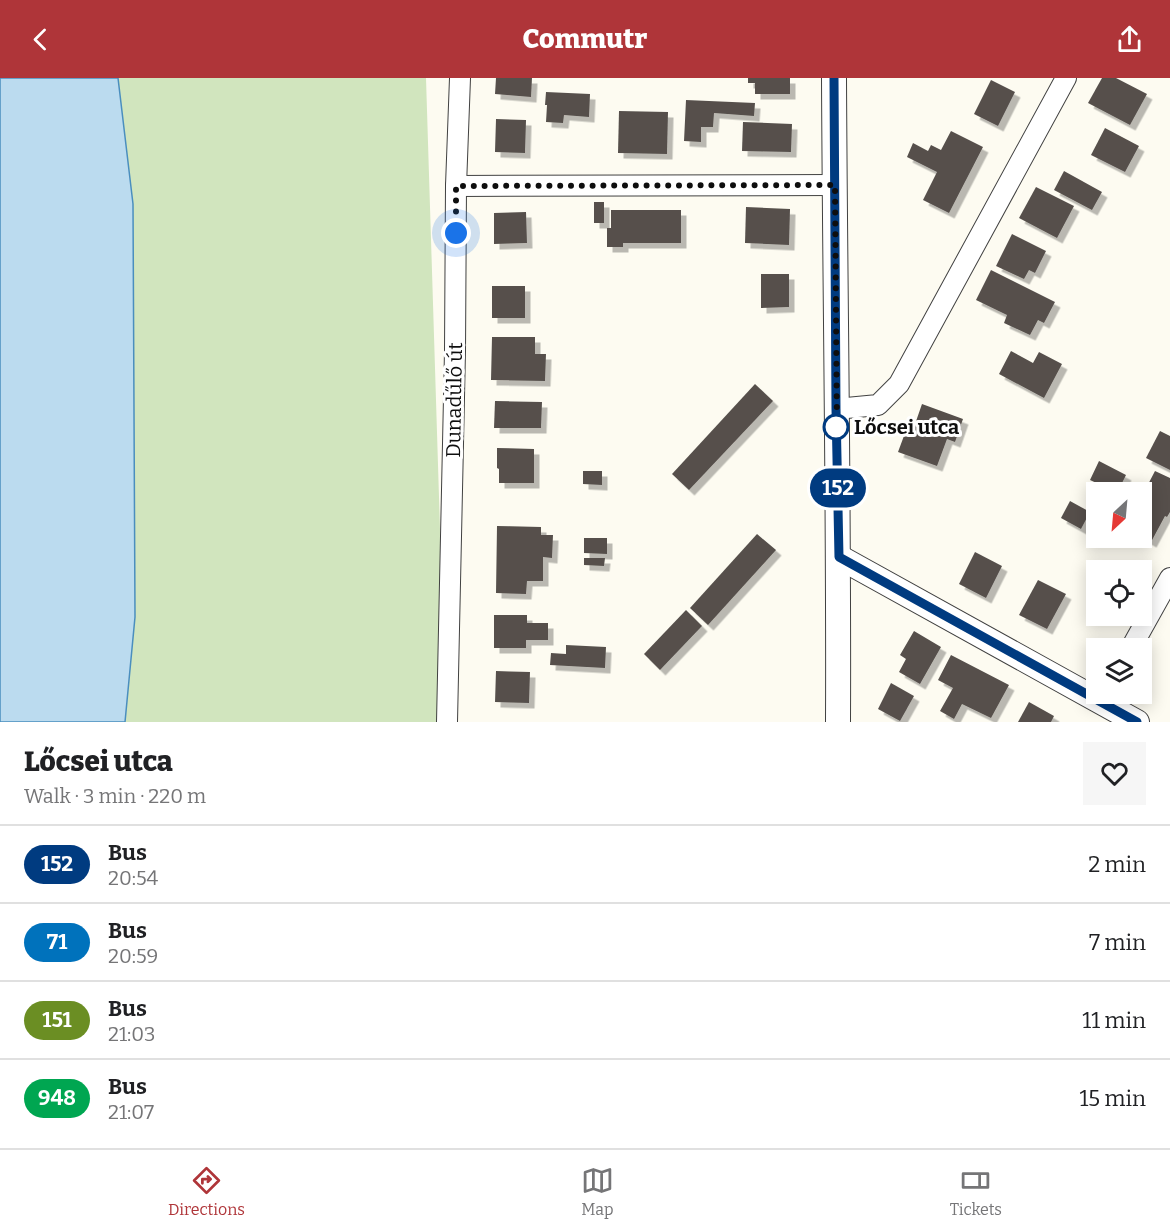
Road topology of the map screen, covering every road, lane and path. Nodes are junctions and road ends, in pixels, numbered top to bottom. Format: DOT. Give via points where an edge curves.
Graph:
graph roads {
  1 [pos="460,78"];
  2 [pos="834,78"];
  3 [pos="1066,78"];
  4 [pos="835,185"];
  5 [pos="456,186"];
  6 [pos="836,409"];
  7 [pos="839,557"];
  8 [pos="1170,578"];
  9 [pos="1137,638"];
  10 [pos="1086,688"];
  11 [pos="1112,704"];
  12 [pos="447,722"];
  13 [pos="838,722"];
  14 [pos="1137,722"];
  1 -- 5 [label="street, Dunadűlő út"];
  2 -- 4 [label="street"];
  3 -- 6 [label="street" via="899,384 878,405"];
  4 -- 5 [label="street"];
  4 -- 6 [label="street"];
  5 -- 12 [label="street, Dunadűlő út"];
  6 -- 7 [label="street"];
  7 -- 10 [label="street"];
  7 -- 13 [label="street"];
  8 -- 9 [label="street"];
  11 -- 14 [label="street"];
}
